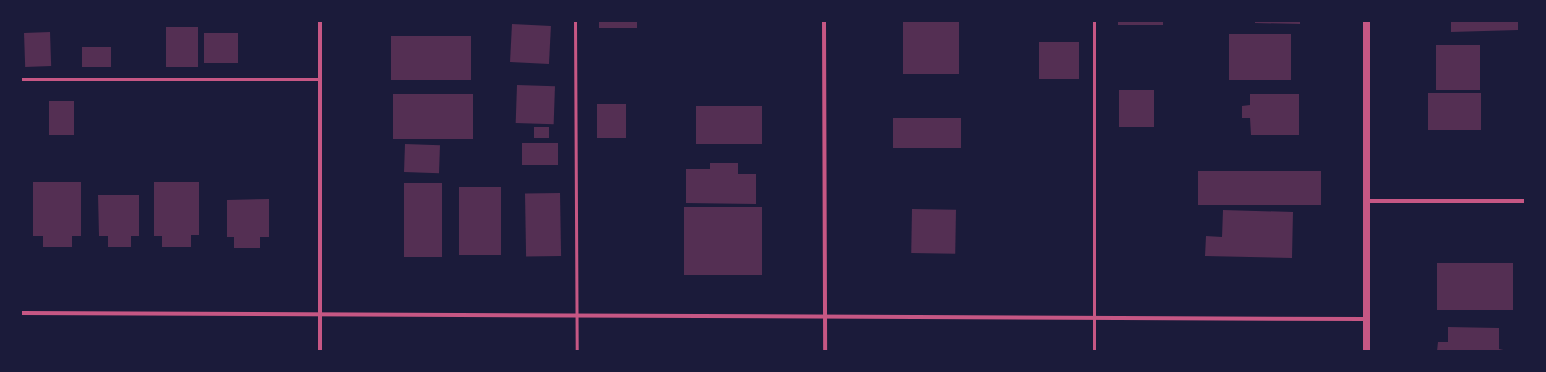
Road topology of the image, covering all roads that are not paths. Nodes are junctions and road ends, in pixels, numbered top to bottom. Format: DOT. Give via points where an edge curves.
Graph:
graph roads {
  1 [pos="320,21"];
  2 [pos="575,21"];
  3 [pos="824,21"];
  4 [pos="1094,21"];
  5 [pos="1366,21"];
  6 [pos="21,79"];
  7 [pos="319,79"];
  8 [pos="1366,201"];
  9 [pos="1525,201"];
  10 [pos="319,312"];
  11 [pos="21,313"];
  12 [pos="577,314"];
  13 [pos="824,315"];
  14 [pos="1094,317"];
  15 [pos="1366,319"];
  16 [pos="320,351"];
  17 [pos="577,351"];
  18 [pos="825,351"];
  19 [pos="1094,351"];
  20 [pos="1366,351"];
  1 -- 7 [label="street"];
  2 -- 12 [label="lane"];
  3 -- 13 [label="street"];
  4 -- 14 [label="lane"];
  5 -- 8 [label="street"];
  6 -- 7 [label="lane"];
  7 -- 10 [label="street"];
  8 -- 9 [label="street"];
  8 -- 15 [label="street"];
  10 -- 11 [label="street"];
  10 -- 12 [label="street"];
  10 -- 16 [label="street"];
  12 -- 13 [label="street"];
  12 -- 17 [label="lane"];
  13 -- 14 [label="street"];
  13 -- 18 [label="street"];
  14 -- 15 [label="street"];
  14 -- 19 [label="lane"];
  15 -- 20 [label="street"];
}
